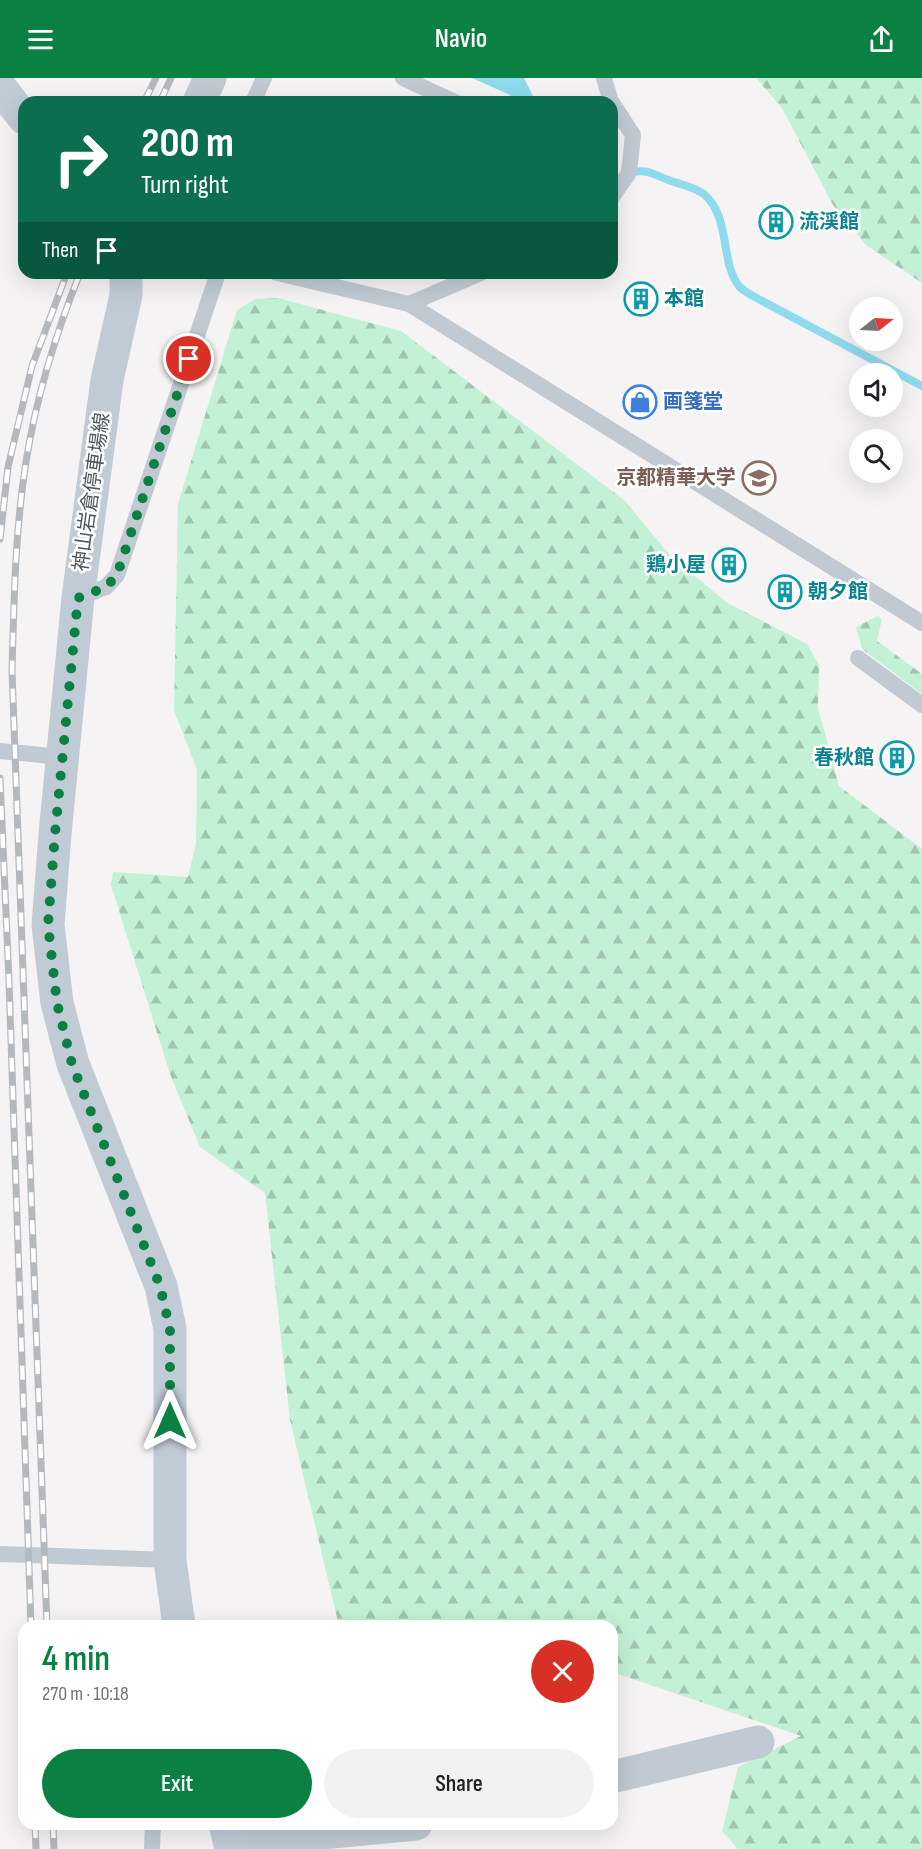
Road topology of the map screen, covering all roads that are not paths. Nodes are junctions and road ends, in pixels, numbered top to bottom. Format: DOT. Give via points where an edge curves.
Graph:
graph roads {
  1 [pos="210,78"];
  2 [pos="264,78"];
  3 [pos="403,78"];
  4 [pos="604,78"];
  5 [pos="0,87"];
  6 [pos="202,96"];
  7 [pos="256,96"];
  8 [pos="442,96"];
  9 [pos="610,96"];
  10 [pos="18,110"];
  11 [pos="618,112"];
  12 [pos="618,189"];
  13 [pos="126,279"];
  14 [pos="216,279"];
  15 [pos="303,279"];
  16 [pos="467,279"];
  17 [pos="409,304"];
  18 [pos="78,598"];
  19 [pos="922,623"];
  20 [pos="858,658"];
  21 [pos="922,705"];
  22 [pos="0,751"];
  23 [pos="62,757"];
  24 [pos="0,1554"];
  25 [pos="170,1560"];
  26 [pos="178,1620"];
  27 [pos="759,1742"];
  28 [pos="618,1776"];
  29 [pos="153,1830"];
  30 [pos="336,1830"];
  31 [pos="229,1838"];
  32 [pos="152,1849"];
  1 -- 6 [label="street"];
  2 -- 7 [label="lane"];
  3 -- 8 [label="lane"];
  4 -- 9 [label="lane"];
  5 -- 10 [label="main road"];
  11 -- 12 [label="lane" via="633,135 629,173"];
  13 -- 18 [label="main road, 神山岩倉停車場線" via="107,380"];
  14 -- 18 [label="lane" via="117,575 106,587"];
  15 -- 17 [label="lane"];
  16 -- 17 [label="lane"];
  17 -- 19 [label="lane"];
  18 -- 23 [label="main road, 神山岩倉停車場線"];
  20 -- 21 [label="lane"];
  22 -- 23 [label="lane"];
  23 -- 25 [label="main road, 神山岩倉停車場線" via="48,925 57,1003 72,1064 160,1286 170,1329"];
  24 -- 25 [label="lane"];
  25 -- 26 [label="main road, 神山岩倉停車場線"];
  27 -- 28 [label="street"];
  29 -- 32 [label="lane"];
  30 -- 31 [label="street"];
}
